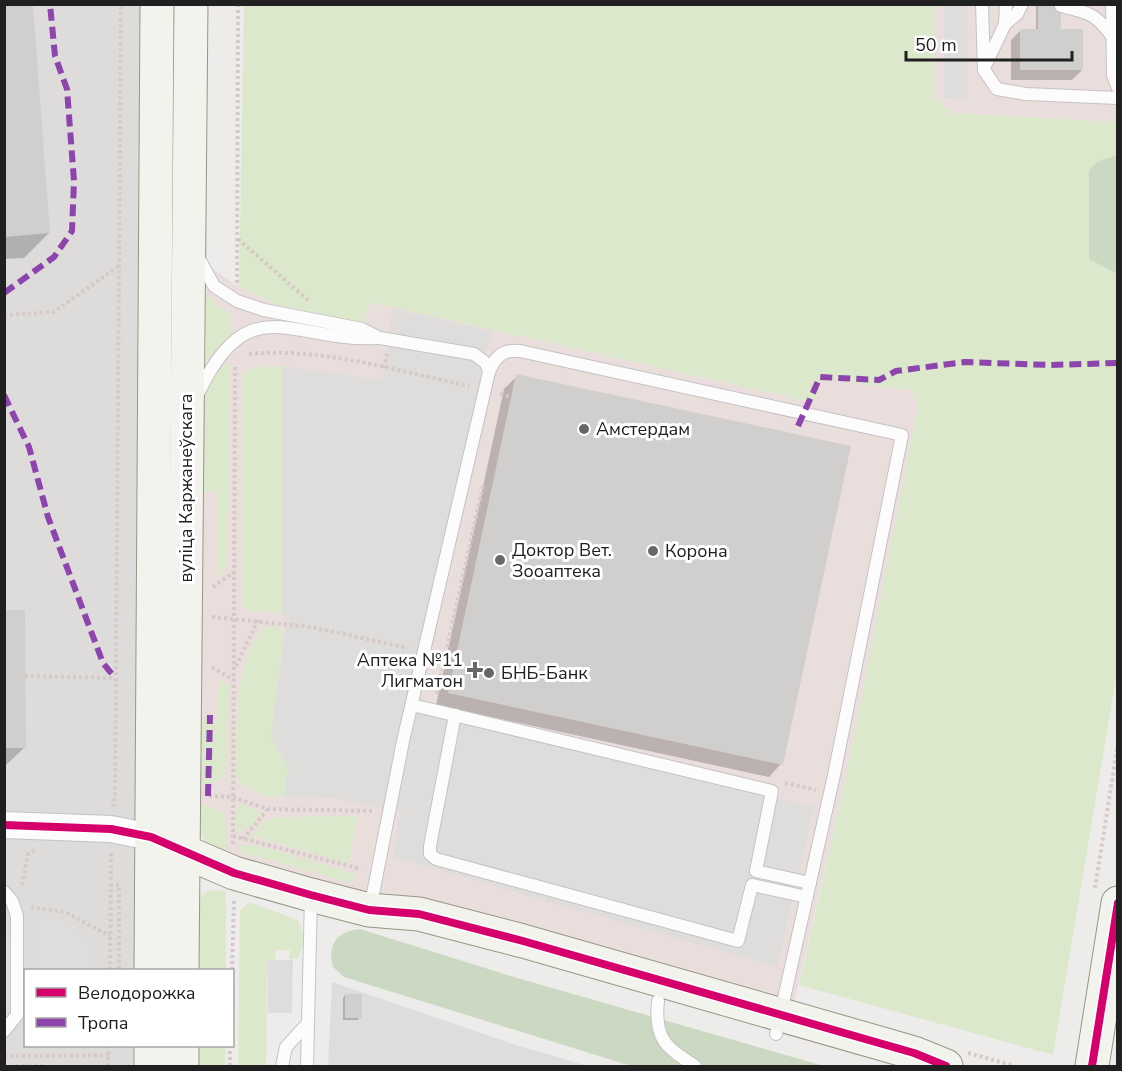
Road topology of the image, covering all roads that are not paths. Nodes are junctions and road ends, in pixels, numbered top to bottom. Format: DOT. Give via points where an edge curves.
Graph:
graph roads {
  1 [pos="157,4"];
  2 [pos="191,4"];
  3 [pos="982,4"];
  4 [pos="1006,4"];
  5 [pos="1022,4"];
  6 [pos="1112,4"];
  7 [pos="1061,6"];
  8 [pos="1005,24"];
  9 [pos="1112,36"];
  10 [pos="984,70"];
  11 [pos="1118,88"];
  12 [pos="1118,98"];
  13 [pos="188,230"];
  14 [pos="380,338"];
  15 [pos="489,372"];
  16 [pos="186,432"];
  17 [pos="412,705"];
  18 [pos="455,715"];
  19 [pos="4,825"];
  20 [pos="151,837"];
  21 [pos="181,850"];
  22 [pos="810,883"];
  23 [pos="4,892"];
  24 [pos="311,895"];
  25 [pos="807,897"];
  26 [pos="1118,903"];
  27 [pos="369,910"];
  28 [pos="151,969"];
  29 [pos="182,969"];
  30 [pos="658,1001"];
  31 [pos="308,1023"];
  32 [pos="778,1024"];
  33 [pos="4,1031"];
  34 [pos="151,1047"];
  35 [pos="182,1047"];
  36 [pos="151,1066"];
  37 [pos="182,1066"];
  38 [pos="282,1066"];
  39 [pos="307,1066"];
  40 [pos="695,1066"];
  41 [pos="892,1066"];
  42 [pos="946,1066"];
  43 [pos="1092,1066"];
  1 -- 20 [label="main road, вуліца Каржанеўскага"];
  2 -- 13 [label="main road, вуліца Каржанеўскага"];
  3 -- 10 [label="lane"];
  4 -- 8 [label="lane"];
  5 -- 8 [label="lane"];
  6 -- 9 [label="lane"];
  7 -- 9 [label="lane" via="1098,17"];
  8 -- 10 [label="lane"];
  9 -- 11 [label="lane" via="1113,75"];
  10 -- 12 [label="lane" via="997,89"];
  13 -- 14 [label="lane" via="214,286 237,301 362,329"];
  13 -- 16 [label="main road, вуліца Каржанеўскага"];
  14 -- 15 [label="lane" via="474,354 486,363"];
  14 -- 16 [label="lane" via="360,339 281,326 253,331 236,340 208,373"];
  15 -- 17 [label="lane"];
  15 -- 22 [label="lane" via="497,356 520,351 902,435"];
  16 -- 21 [label="main road, вуліца Каржанеўскага"];
  17 -- 18 [label="lane"];
  17 -- 27 [label="lane"];
  18 -- 22 [label="lane" via="772,791 756,871"];
  18 -- 25 [label="lane" via="429,846 436,859 738,941 752,885"];
  19 -- 20 [label="street" via="111,829"];
  20 -- 21 [label="main road"];
  20 -- 28 [label="main road, вуліца Каржанеўскага"];
  21 -- 24 [label="main road" via="234,873"];
  21 -- 29 [label="main road, вуліца Каржанеўскага"];
  22 -- 25 [label="lane"];
  23 -- 33 [label="lane" via="17,916 17,1015"];
  24 -- 27 [label="main road"];
  24 -- 31 [label="lane"];
  25 -- 32 [label="lane"];
  26 -- 43 [label="main road"];
  27 -- 30 [label="main road" via="418,933"];
  27 -- 32 [label="main road" via="419,914"];
  30 -- 32 [label="main road"];
  30 -- 40 [label="lane" via="656,1023 667,1049"];
  31 -- 38 [label="lane" via="285,1047"];
  31 -- 39 [label="lane"];
  32 -- 41 [label="main road"];
  32 -- 42 [label="main road" via="914,1053"];
  34 -- 36 [label="main road"];
  35 -- 37 [label="main road"];
}
